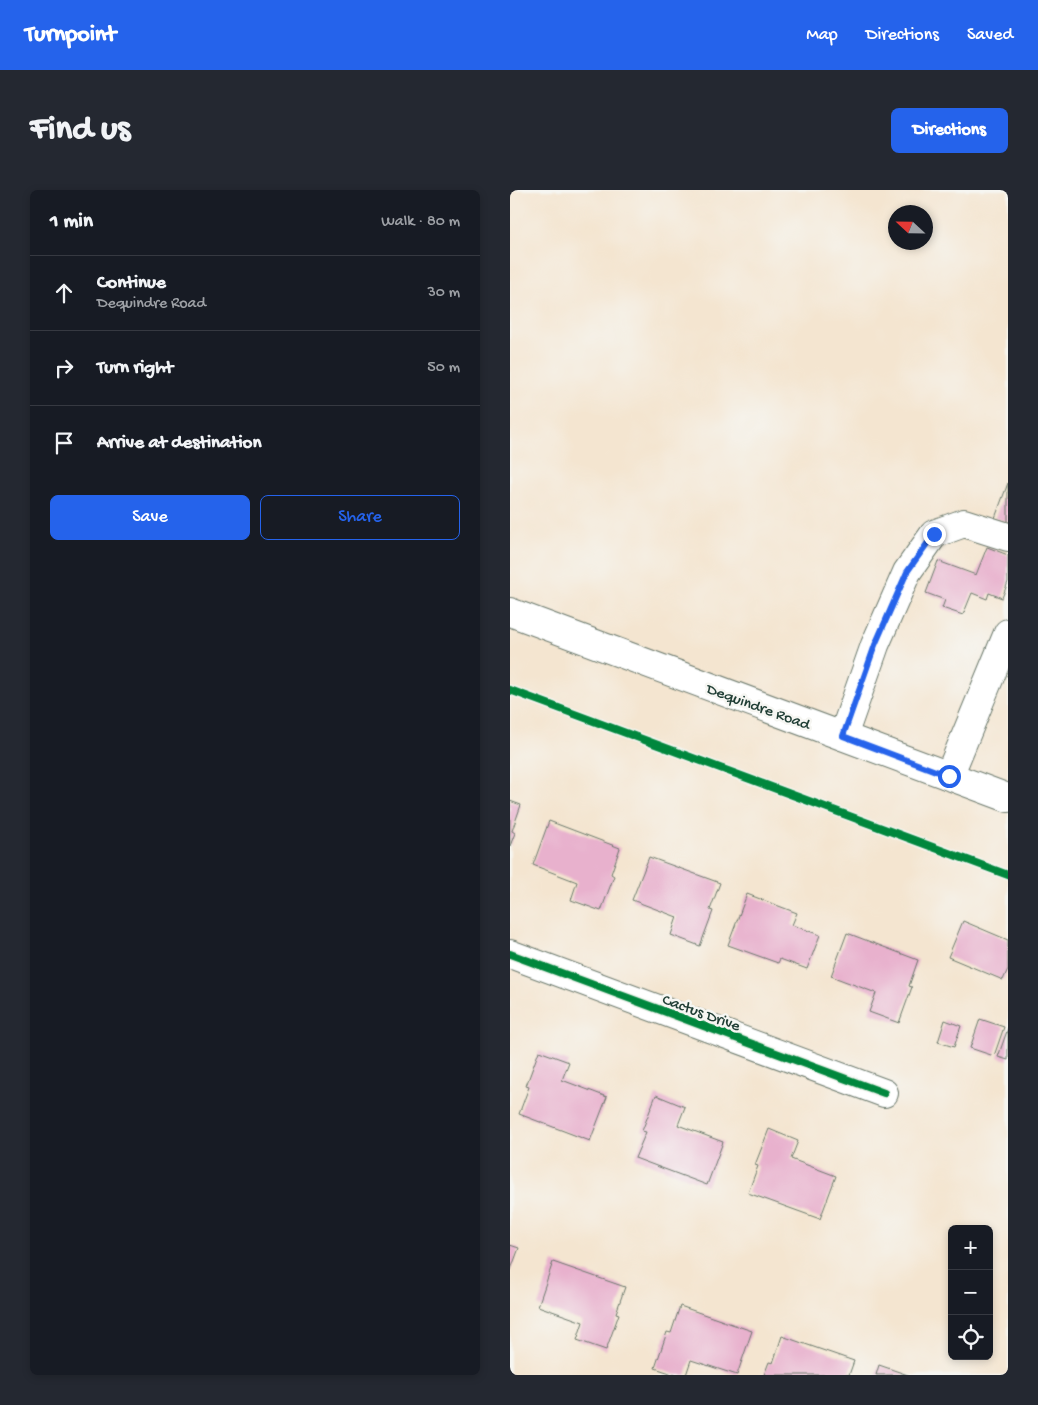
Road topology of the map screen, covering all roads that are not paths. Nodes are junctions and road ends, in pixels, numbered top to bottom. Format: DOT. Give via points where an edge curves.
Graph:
graph roads {
  1 [pos="1008,537"];
  2 [pos="510,612"];
  3 [pos="1008,633"];
  4 [pos="843,736"];
  5 [pos="949,776"];
  6 [pos="1008,798"];
  7 [pos="510,954"];
  8 [pos="884,1093"];
  1 -- 4 [label="main road" via="964,523 934,534 907,572 875,645"];
  2 -- 4 [label="main road, Dequindre Road"];
  3 -- 5 [label="main road"];
  4 -- 5 [label="main road, Dequindre Road"];
  5 -- 6 [label="main road, Dequindre Road"];
  7 -- 8 [label="main road, Cactus Drive"];
}
